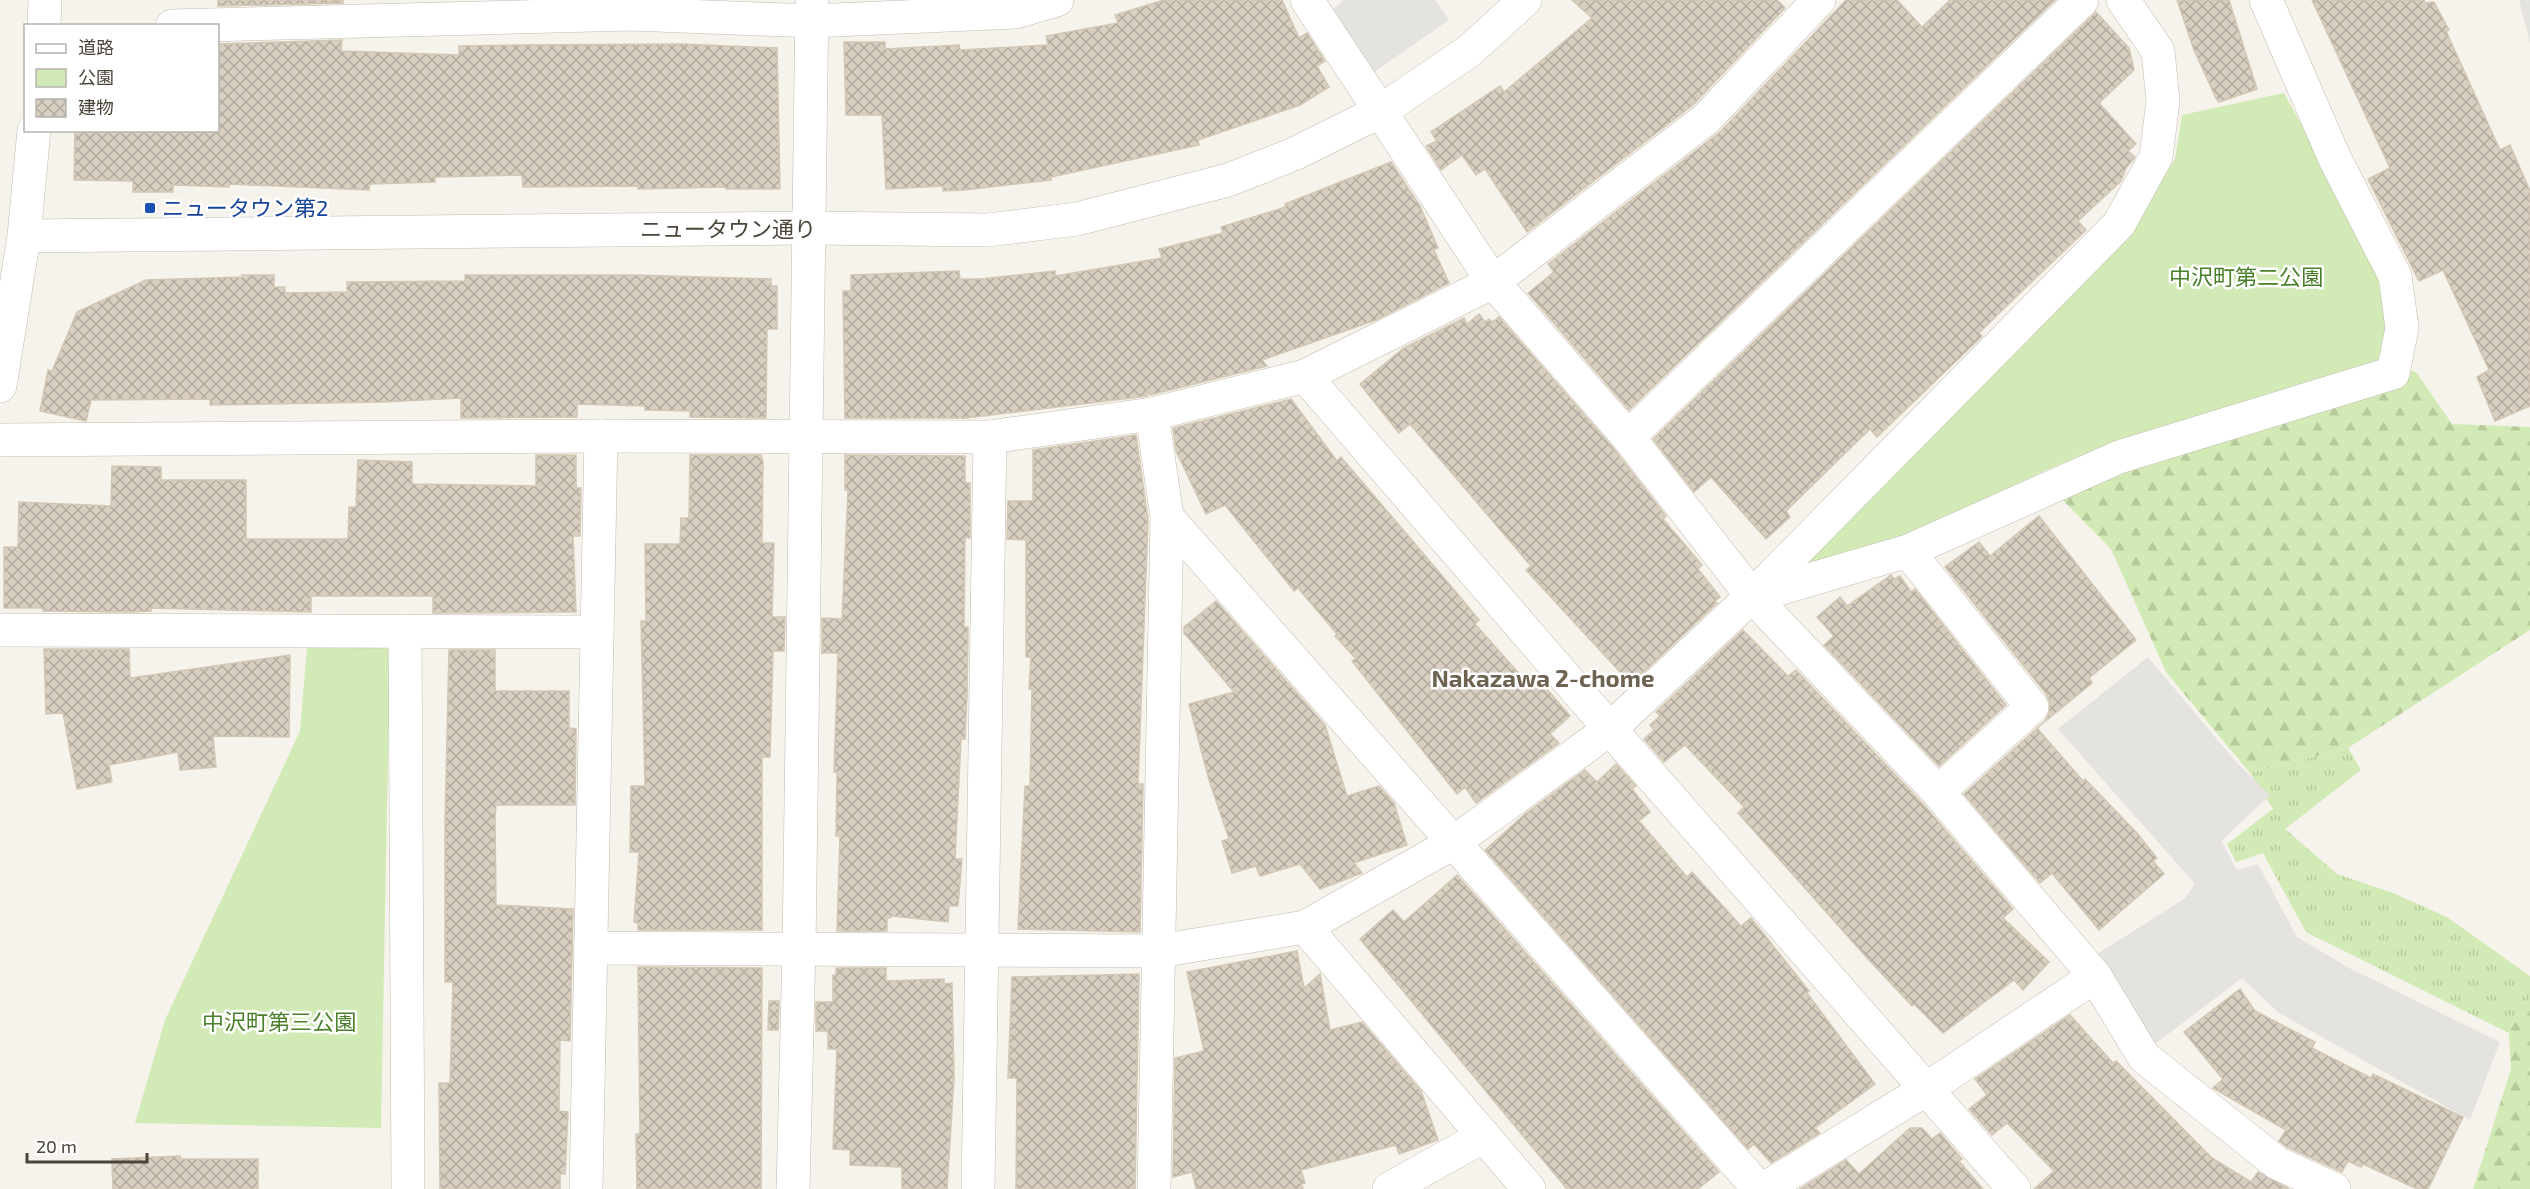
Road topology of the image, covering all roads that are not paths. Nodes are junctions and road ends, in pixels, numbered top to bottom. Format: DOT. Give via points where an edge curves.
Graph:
graph roads {
  1 [pos="45,0"];
  2 [pos="1057,0"];
  3 [pos="1306,0"];
  4 [pos="1525,0"];
  5 [pos="1819,0"];
  6 [pos="2082,0"];
  7 [pos="2123,0"];
  8 [pos="2266,0"];
  9 [pos="1016,6"];
  10 [pos="631,7"];
  11 [pos="441,9"];
  12 [pos="812,10"];
  13 [pos="252,12"];
  14 [pos="44,24"];
  15 [pos="183,24"];
  16 [pos="1381,111"];
  17 [pos="34,132"];
  18 [pos="807,228"];
  19 [pos="24,236"];
  20 [pos="1493,282"];
  21 [pos="1305,376"];
  22 [pos="0,386"];
  23 [pos="1152,414"];
  24 [pos="601,436"];
  25 [pos="804,437"];
  26 [pos="990,437"];
  27 [pos="1628,437"];
  28 [pos="0,440"];
  29 [pos="1167,517"];
  30 [pos="1908,551"];
  31 [pos="1752,596"];
  32 [pos="0,630"];
  33 [pos="405,631"];
  34 [pos="597,632"];
  35 [pos="1610,729"];
  36 [pos="1938,792"];
  37 [pos="1453,843"];
  38 [pos="1305,927"];
  39 [pos="590,948"];
  40 [pos="799,949"];
  41 [pos="981,950"];
  42 [pos="1159,951"];
  43 [pos="2095,976"];
  44 [pos="1925,1090"];
  45 [pos="1484,1136"];
  46 [pos="408,1189"];
  47 [pos="586,1189"];
  48 [pos="793,1189"];
  49 [pos="978,1189"];
  50 [pos="1154,1189"];
  51 [pos="1389,1189"];
  52 [pos="1529,1189"];
  53 [pos="1759,1189"];
  54 [pos="1764,1189"];
  55 [pos="2014,1189"];
  56 [pos="2334,1189"];
  1 -- 14 [label="street"];
  2 -- 9 [label="street"];
  3 -- 16 [label="street"];
  4 -- 16 [label="street, ニュータウン通り" via="1469,51"];
  5 -- 20 [label="street" via="1706,119"];
  6 -- 27 [label="street"];
  7 -- 31 [label="street" via="2158,51 2163,101 2156,157 2119,224"];
  8 -- 30 [label="street" via="2335,159 2395,276 2402,328 2393,373 2119,458"];
  9 -- 12 [label="street"];
  10 -- 11 [label="street"];
  10 -- 12 [label="street"];
  11 -- 13 [label="street"];
  12 -- 18 [label="street"];
  13 -- 15 [label="street"];
  16 -- 18 [label="street, ニュータウン通り" via="1294,154 1228,180 1077,219 988,230"];
  16 -- 20 [label="street"];
  17 -- 19 [label="street"];
  18 -- 19 [label="street, ニュータウン通り"];
  18 -- 25 [label="street"];
  19 -- 22 [label="street"];
  20 -- 21 [label="street"];
  20 -- 27 [label="street"];
  21 -- 23 [label="street"];
  21 -- 35 [label="street"];
  23 -- 26 [label="street"];
  23 -- 29 [label="street"];
  24 -- 25 [label="street"];
  24 -- 28 [label="street"];
  24 -- 34 [label="street"];
  25 -- 26 [label="street"];
  25 -- 40 [label="street"];
  26 -- 41 [label="street"];
  27 -- 31 [label="street"];
  29 -- 37 [label="street"];
  29 -- 42 [label="street"];
  30 -- 31 [label="street"];
  30 -- 36 [label="street" via="2032,706"];
  31 -- 35 [label="street"];
  31 -- 36 [label="street"];
  32 -- 33 [label="street"];
  33 -- 34 [label="street"];
  33 -- 46 [label="street"];
  34 -- 39 [label="street"];
  35 -- 37 [label="street"];
  35 -- 44 [label="street"];
  36 -- 43 [label="street"];
  37 -- 38 [label="street"];
  37 -- 53 [label="street"];
  38 -- 42 [label="street"];
  38 -- 45 [label="street"];
  39 -- 40 [label="street"];
  39 -- 47 [label="street"];
  40 -- 41 [label="street"];
  40 -- 48 [label="street"];
  41 -- 42 [label="street"];
  41 -- 49 [label="street"];
  42 -- 50 [label="street"];
  43 -- 44 [label="street"];
  43 -- 56 [label="street" via="2144,1058 2277,1163"];
  44 -- 54 [label="street"];
  44 -- 55 [label="street"];
  45 -- 51 [label="street"];
  45 -- 52 [label="street"];
}
